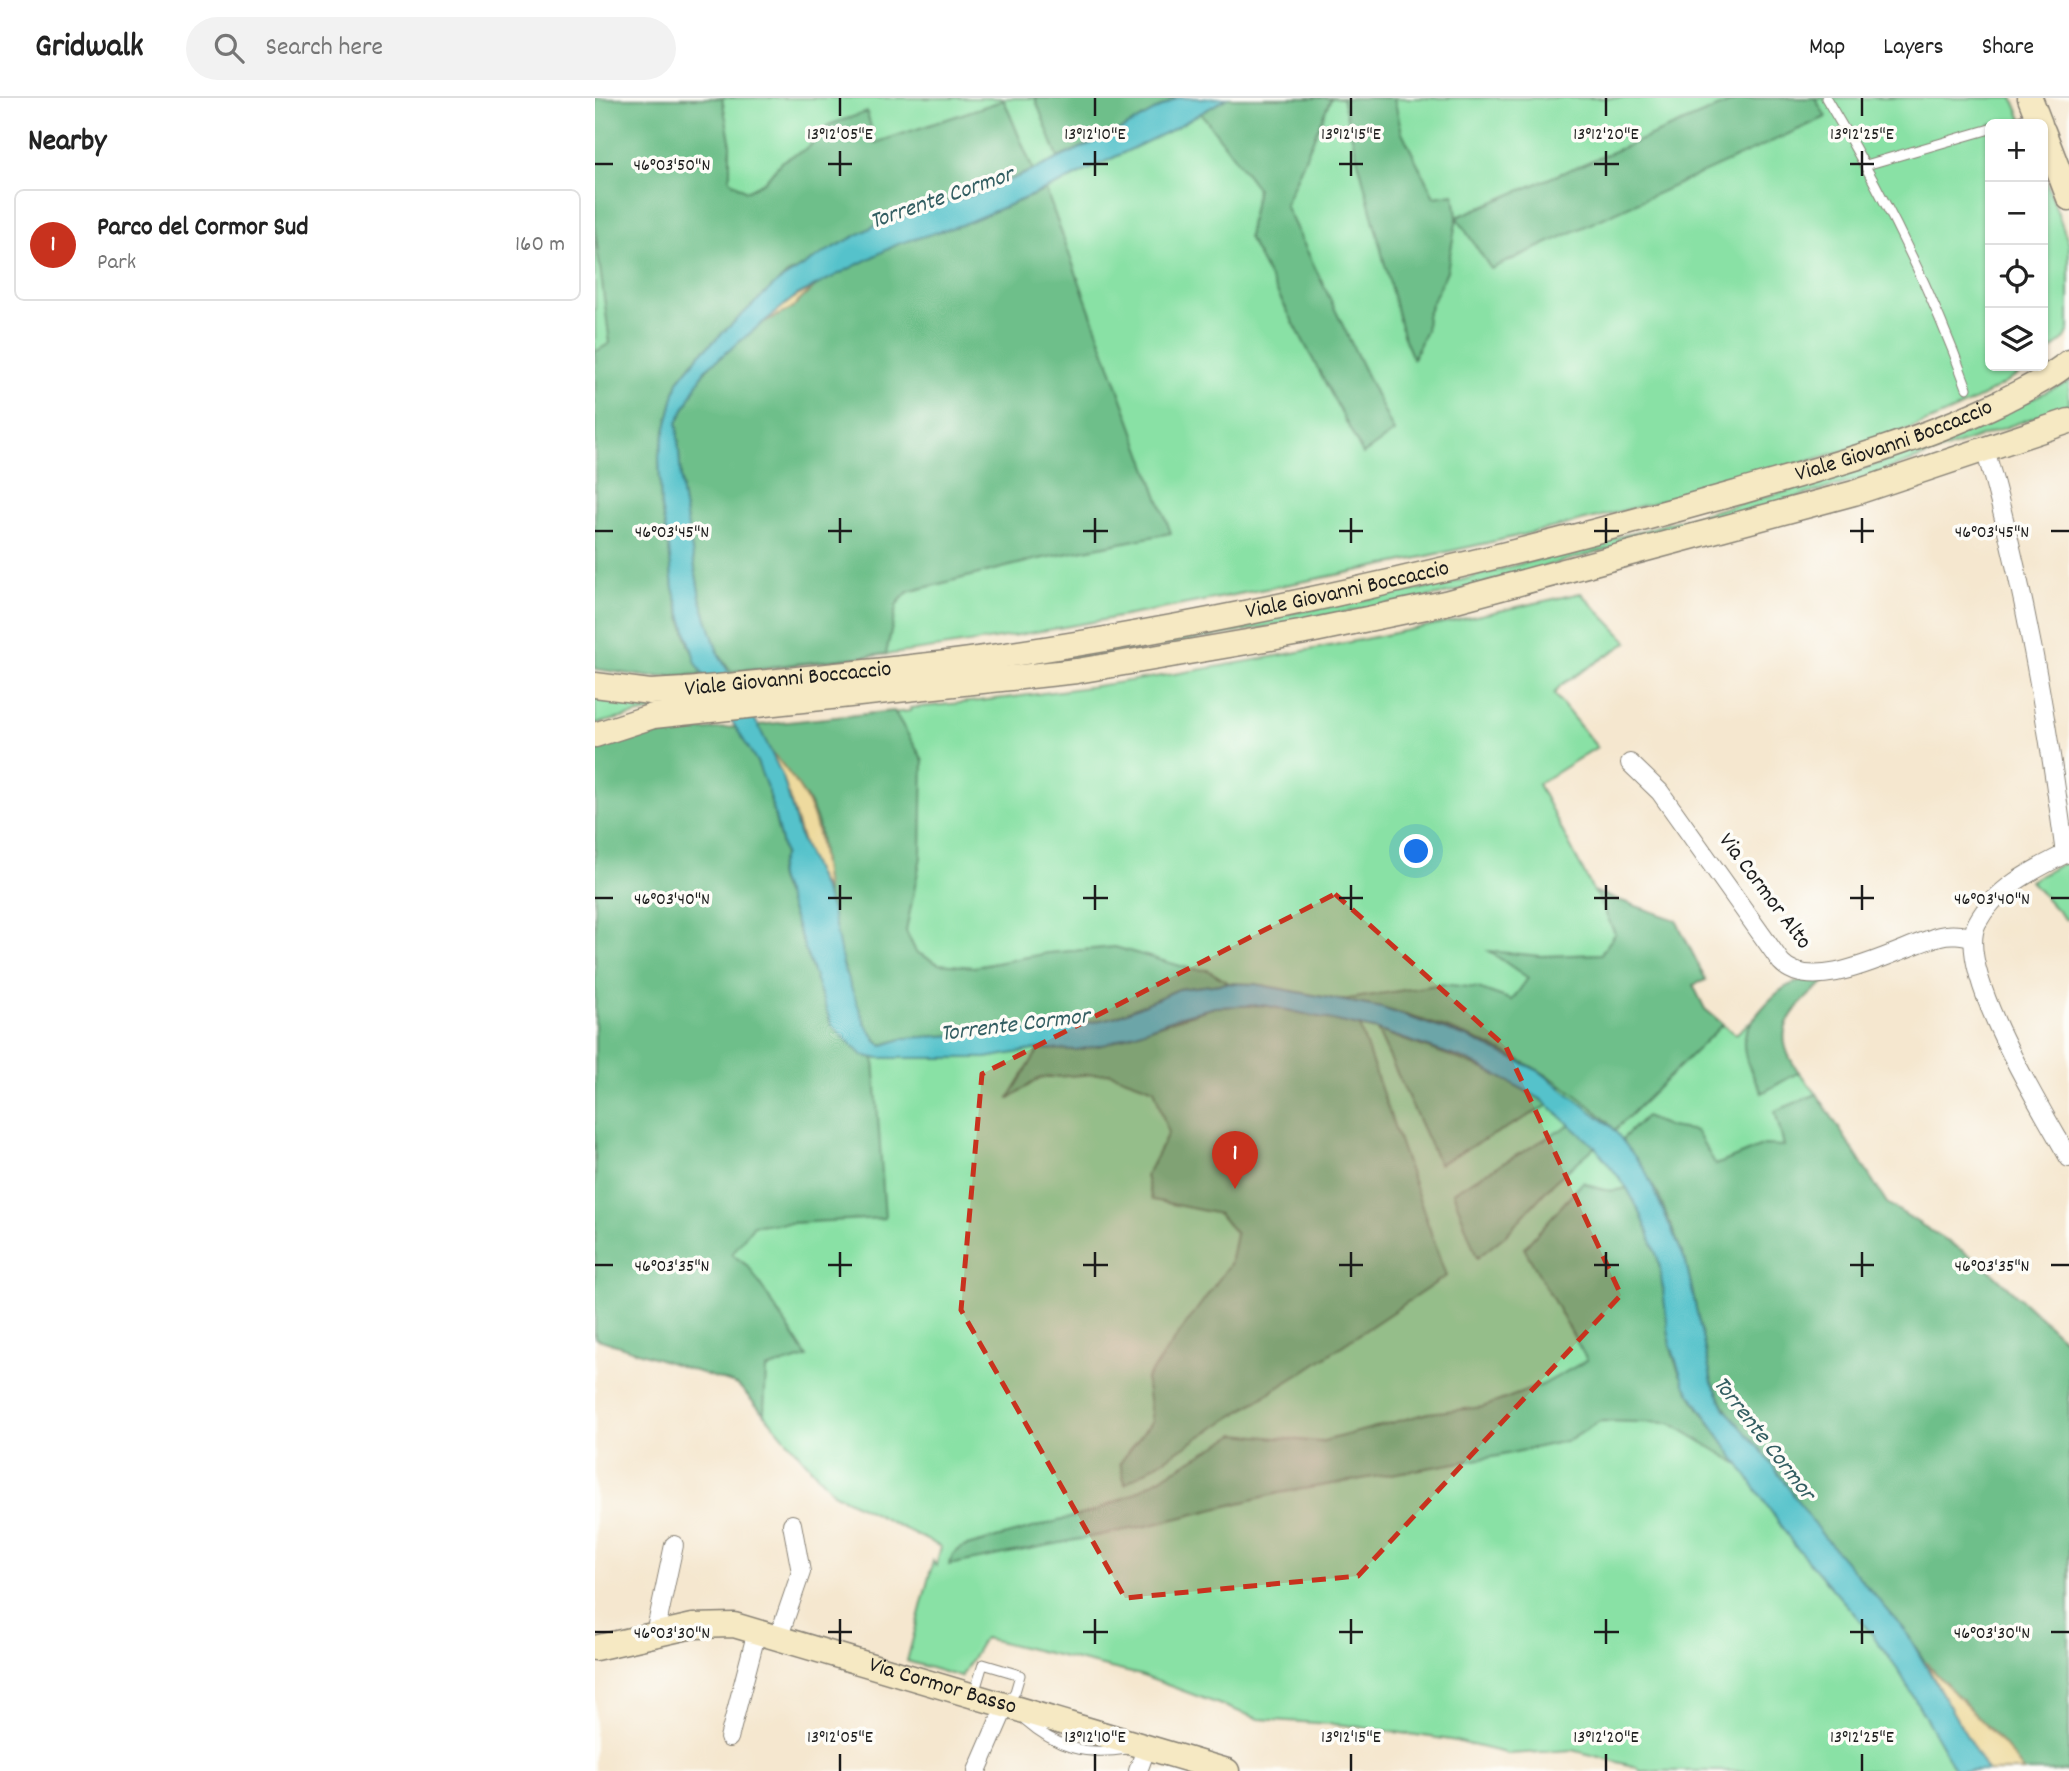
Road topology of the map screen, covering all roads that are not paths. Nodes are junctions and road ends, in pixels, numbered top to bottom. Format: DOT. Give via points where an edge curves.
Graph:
graph roads {
  1 [pos="1825,98"];
  2 [pos="2037,117"];
  3 [pos="1985,130"];
  4 [pos="1866,165"];
  5 [pos="2069,198"];
  6 [pos="2069,362"];
  7 [pos="1967,387"];
  8 [pos="2069,421"];
  9 [pos="1985,449"];
  10 [pos="595,685"];
  11 [pos="595,735"];
  12 [pos="1630,763"];
  13 [pos="2067,853"];
  14 [pos="1973,937"];
  15 [pos="2069,1158"];
  16 [pos="792,1524"];
  17 [pos="674,1545"];
  18 [pos="768,1633"];
  19 [pos="655,1634"];
  20 [pos="595,1648"];
  21 [pos="1006,1704"];
  22 [pos="729,1738"];
  23 [pos="1147,1746"];
  24 [pos="977,1771"];
  25 [pos="1138,1771"];
  26 [pos="1227,1771"];
  1 -- 4 [label="lane"];
  2 -- 5 [label="main road"];
  3 -- 4 [label="lane"];
  4 -- 7 [label="lane" via="1929,288"];
  6 -- 10 [label="main road, Viale Giovanni Boccaccio" via="2012,396 1906,442 1574,538 1444,570 1025,652 650,692"];
  8 -- 9 [label="main road, Viale Giovanni Boccaccio"];
  9 -- 11 [label="main road, Viale Giovanni Boccaccio" via="1854,493 1445,603 1173,656 947,687 653,716"];
  9 -- 13 [label="street" via="2030,624"];
  12 -- 14 [label="street, Via Cormor Alto" via="1660,792 1781,962 1795,973 1816,975 1890,957 1940,936"];
  13 -- 14 [label="street" via="2014,882 1989,907"];
  14 -- 15 [label="street" via="1972,953 1985,995 2019,1070"];
  16 -- 18 [label="street" via="801,1572"];
  17 -- 19 [label="street"];
  18 -- 19 [label="main road, Via Cormor Basso" via="720,1624"];
  18 -- 21 [label="main road, Via Cormor Basso"];
  18 -- 22 [label="street"];
  19 -- 20 [label="main road, Via Cormor Basso"];
  21 -- 23 [label="main road, Via Cormor Basso"];
  21 -- 24 [label="street"];
  23 -- 25 [label="street"];
  23 -- 26 [label="main road, Via Cormor Basso"];
}
